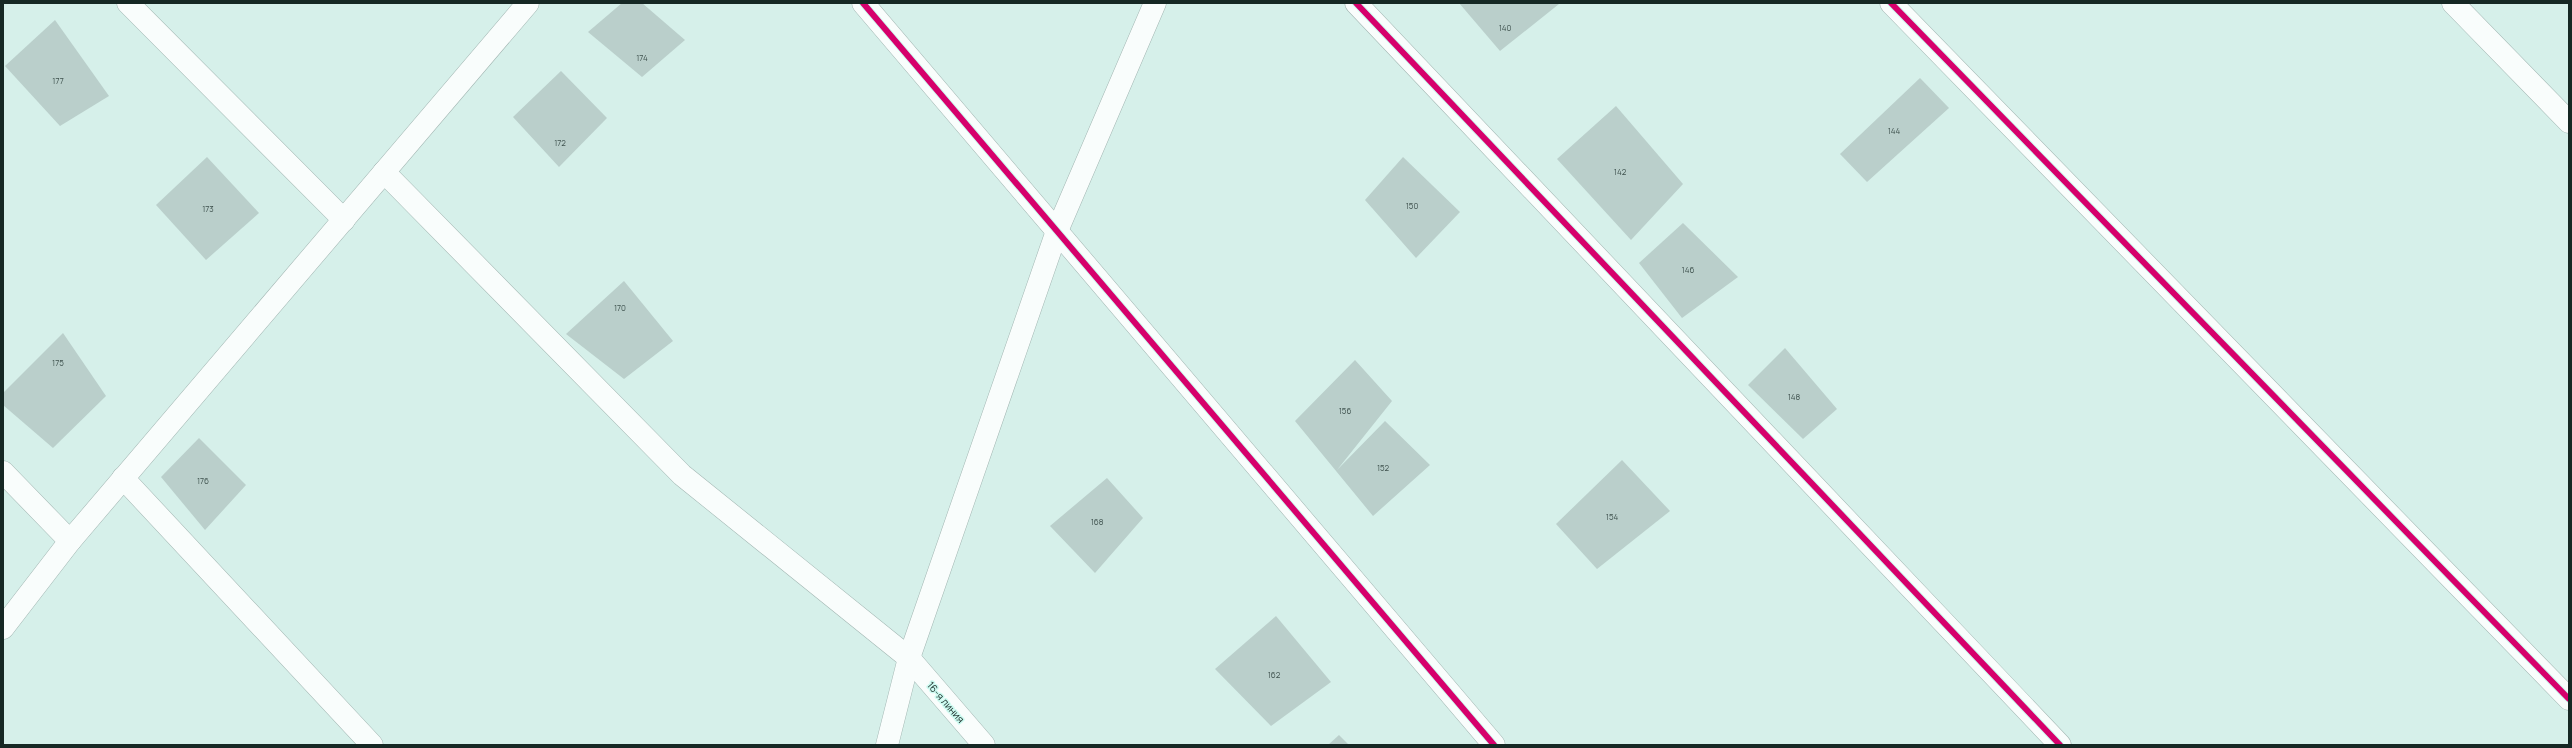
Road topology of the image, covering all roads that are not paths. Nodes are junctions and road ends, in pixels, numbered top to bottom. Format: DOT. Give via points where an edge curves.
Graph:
graph roads {
  1 [pos="128,3"];
  2 [pos="528,3"];
  3 [pos="863,3"];
  4 [pos="1155,3"];
  5 [pos="1356,3"];
  6 [pos="1891,3"];
  7 [pos="2453,3"];
  8 [pos="2569,122"];
  9 [pos="384,172"];
  10 [pos="344,220"];
  11 [pos="1057,231"];
  12 [pos="3,472"];
  13 [pos="124,478"];
  14 [pos="70,541"];
  15 [pos="3,628"];
  16 [pos="909,658"];
  17 [pos="2569,699"];
  18 [pos="372,745"];
  19 [pos="887,745"];
  20 [pos="984,745"];
  21 [pos="1494,745"];
  22 [pos="2060,745"];
  1 -- 10 [label="street"];
  2 -- 9 [label="street"];
  3 -- 11 [label="street"];
  4 -- 11 [label="street"];
  5 -- 22 [label="street"];
  6 -- 17 [label="street"];
  7 -- 8 [label="street"];
  9 -- 10 [label="street"];
  9 -- 16 [label="street, 16-я линия" via="682,475"];
  10 -- 13 [label="street"];
  11 -- 16 [label="street"];
  11 -- 21 [label="street"];
  12 -- 14 [label="street"];
  13 -- 14 [label="street"];
  13 -- 18 [label="street"];
  14 -- 15 [label="street"];
  16 -- 19 [label="street"];
  16 -- 20 [label="street, 16-я линия"];
}
